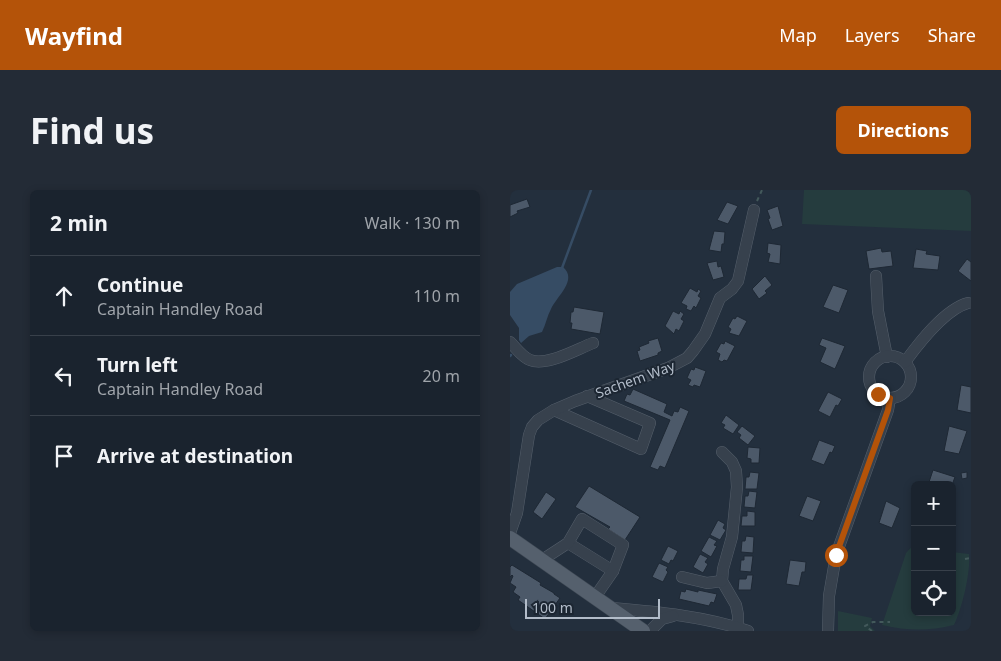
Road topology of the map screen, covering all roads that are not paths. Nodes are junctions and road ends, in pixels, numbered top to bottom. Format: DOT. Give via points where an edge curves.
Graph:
graph roads {
  1 [pos="754,210"];
  2 [pos="876,276"];
  3 [pos="968,303"];
  4 [pos="510,342"];
  5 [pos="593,343"];
  6 [pos="887,357"];
  7 [pos="905,362"];
  8 [pos="587,396"];
  9 [pos="890,398"];
  10 [pos="554,410"];
  11 [pos="722,452"];
  12 [pos="510,533"];
  13 [pos="510,538"];
  14 [pos="568,543"];
  15 [pos="542,560"];
  16 [pos="613,571"];
  17 [pos="682,577"];
  18 [pos="722,581"];
  19 [pos="595,597"];
  20 [pos="611,608"];
  21 [pos="681,615"];
  22 [pos="743,629"];
  23 [pos="643,631"];
  24 [pos="650,631"];
  25 [pos="828,631"];
  1 -- 8 [label="street, Sachem Way" via="738,281 720,298 694,351 668,368"];
  2 -- 6 [label="street" via="878,311"];
  3 -- 7 [label="street" via="958,306 922,339"];
  4 -- 5 [label="street" via="526,358 537,362"];
  6 -- 7 [label="street"];
  6 -- 9 [label="street" via="875,363 869,379 878,394"];
  7 -- 9 [label="street" via="911,373 909,386 903,394"];
  8 -- 10 [label="street, Sachem Way"];
  8 -- 10 [label="street" via="650,423 641,449"];
  9 -- 25 [label="street" via="836,555 829,596"];
  10 -- 12 [label="street, Sachem Way" via="538,420 529,435 517,513"];
  11 -- 18 [label="street" via="736,471 737,487 732,537"];
  13 -- 15 [label="main road"];
  14 -- 15 [label="street"];
  14 -- 16 [label="street"];
  14 -- 16 [label="street" via="582,519 623,545"];
  15 -- 19 [label="main road"];
  16 -- 19 [label="street"];
  17 -- 18 [label="street" via="707,583"];
  18 -- 22 [label="street" via="736,605"];
  19 -- 20 [label="main road"];
  20 -- 21 [label="street"];
  20 -- 23 [label="main road"];
  21 -- 22 [label="street"];
  21 -- 24 [label="street" via="662,619"];
}
